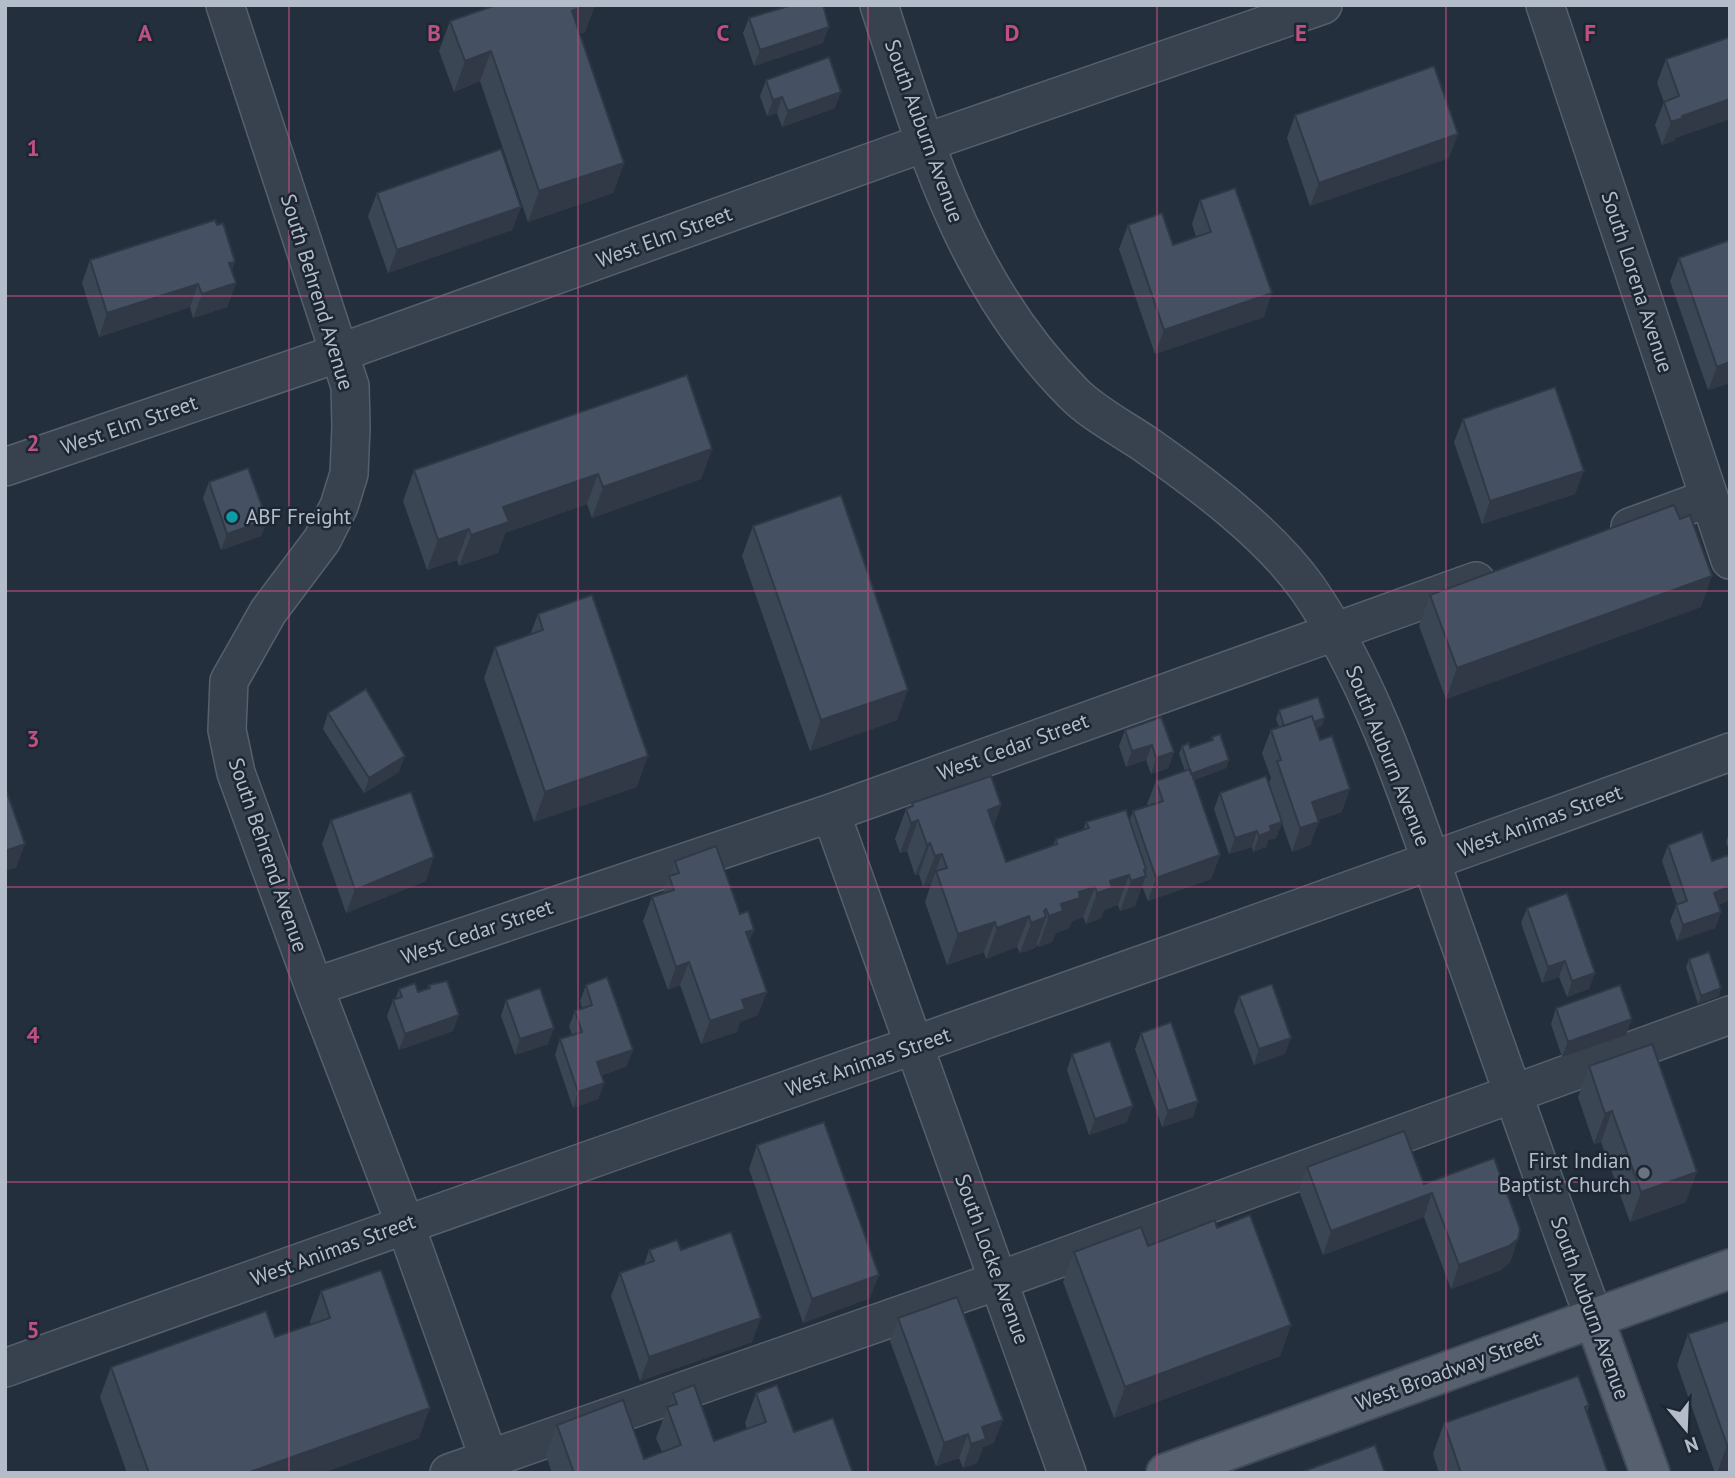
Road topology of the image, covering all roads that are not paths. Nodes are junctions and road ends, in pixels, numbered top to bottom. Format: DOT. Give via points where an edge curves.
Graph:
graph roads {
  1 [pos="225,5"];
  2 [pos="879,5"];
  3 [pos="1323,5"];
  4 [pos="1545,5"];
  5 [pos="924,144"];
  6 [pos="339,353"];
  7 [pos="5,467"];
  8 [pos="1714,483"];
  9 [pos="1596,539"];
  10 [pos="1730,560"];
  11 [pos="1504,572"];
  12 [pos="1335,632"];
  13 [pos="1730,752"];
  14 [pos="831,813"];
  15 [pos="1431,862"];
  16 [pos="314,987"];
  17 [pos="1730,1015"];
  18 [pos="916,1046"];
  19 [pos="1513,1093"];
  20 [pos="405,1224"];
  21 [pos="1730,1269"];
  22 [pos="1000,1280"];
  23 [pos="1594,1318"];
  24 [pos="5,1368"];
  25 [pos="492,1466"];
  26 [pos="449,1473"];
  27 [pos="1067,1473"];
  28 [pos="1166,1473"];
  29 [pos="1650,1473"];
  1 -- 6 [label="street, South Behrend Avenue"];
  2 -- 5 [label="street, South Auburn Avenue"];
  3 -- 5 [label="street, West Elm Street"];
  4 -- 8 [label="street, South Lorena Avenue"];
  5 -- 6 [label="street, West Elm Street"];
  5 -- 12 [label="street, South Auburn Avenue" via="960,232 1009,318 1074,396 1237,513 1306,587"];
  6 -- 7 [label="street, West Elm Street"];
  6 -- 16 [label="street, South Behrend Avenue" via="350,386 349,474 322,540 268,612 229,681 226,730 236,773"];
  8 -- 9 [label="street"];
  8 -- 10 [label="street, South Lorena Avenue"];
  11 -- 12 [label="street, West Cedar Street"];
  12 -- 14 [label="street, West Cedar Street"];
  12 -- 15 [label="street, South Auburn Avenue" via="1370,700"];
  13 -- 15 [label="street, West Animas Street"];
  14 -- 16 [label="street, West Cedar Street"];
  14 -- 18 [label="street, South Locke Avenue"];
  15 -- 18 [label="street, West Animas Street"];
  15 -- 19 [label="street, South Auburn Avenue"];
  16 -- 20 [label="street, South Behrend Avenue"];
  17 -- 19 [label="street"];
  18 -- 20 [label="street, West Animas Street"];
  18 -- 22 [label="street, South Locke Avenue"];
  19 -- 22 [label="street"];
  19 -- 23 [label="street, South Auburn Avenue"];
  20 -- 24 [label="street, West Animas Street"];
  20 -- 25 [label="street, South Behrend Avenue"];
  21 -- 23 [label="main road, West Broadway Street"];
  22 -- 25 [label="street"];
  22 -- 27 [label="street, South Locke Avenue"];
  23 -- 28 [label="main road, West Broadway Street"];
  23 -- 29 [label="main road, South Auburn Avenue"];
  25 -- 26 [label="street"];
}
